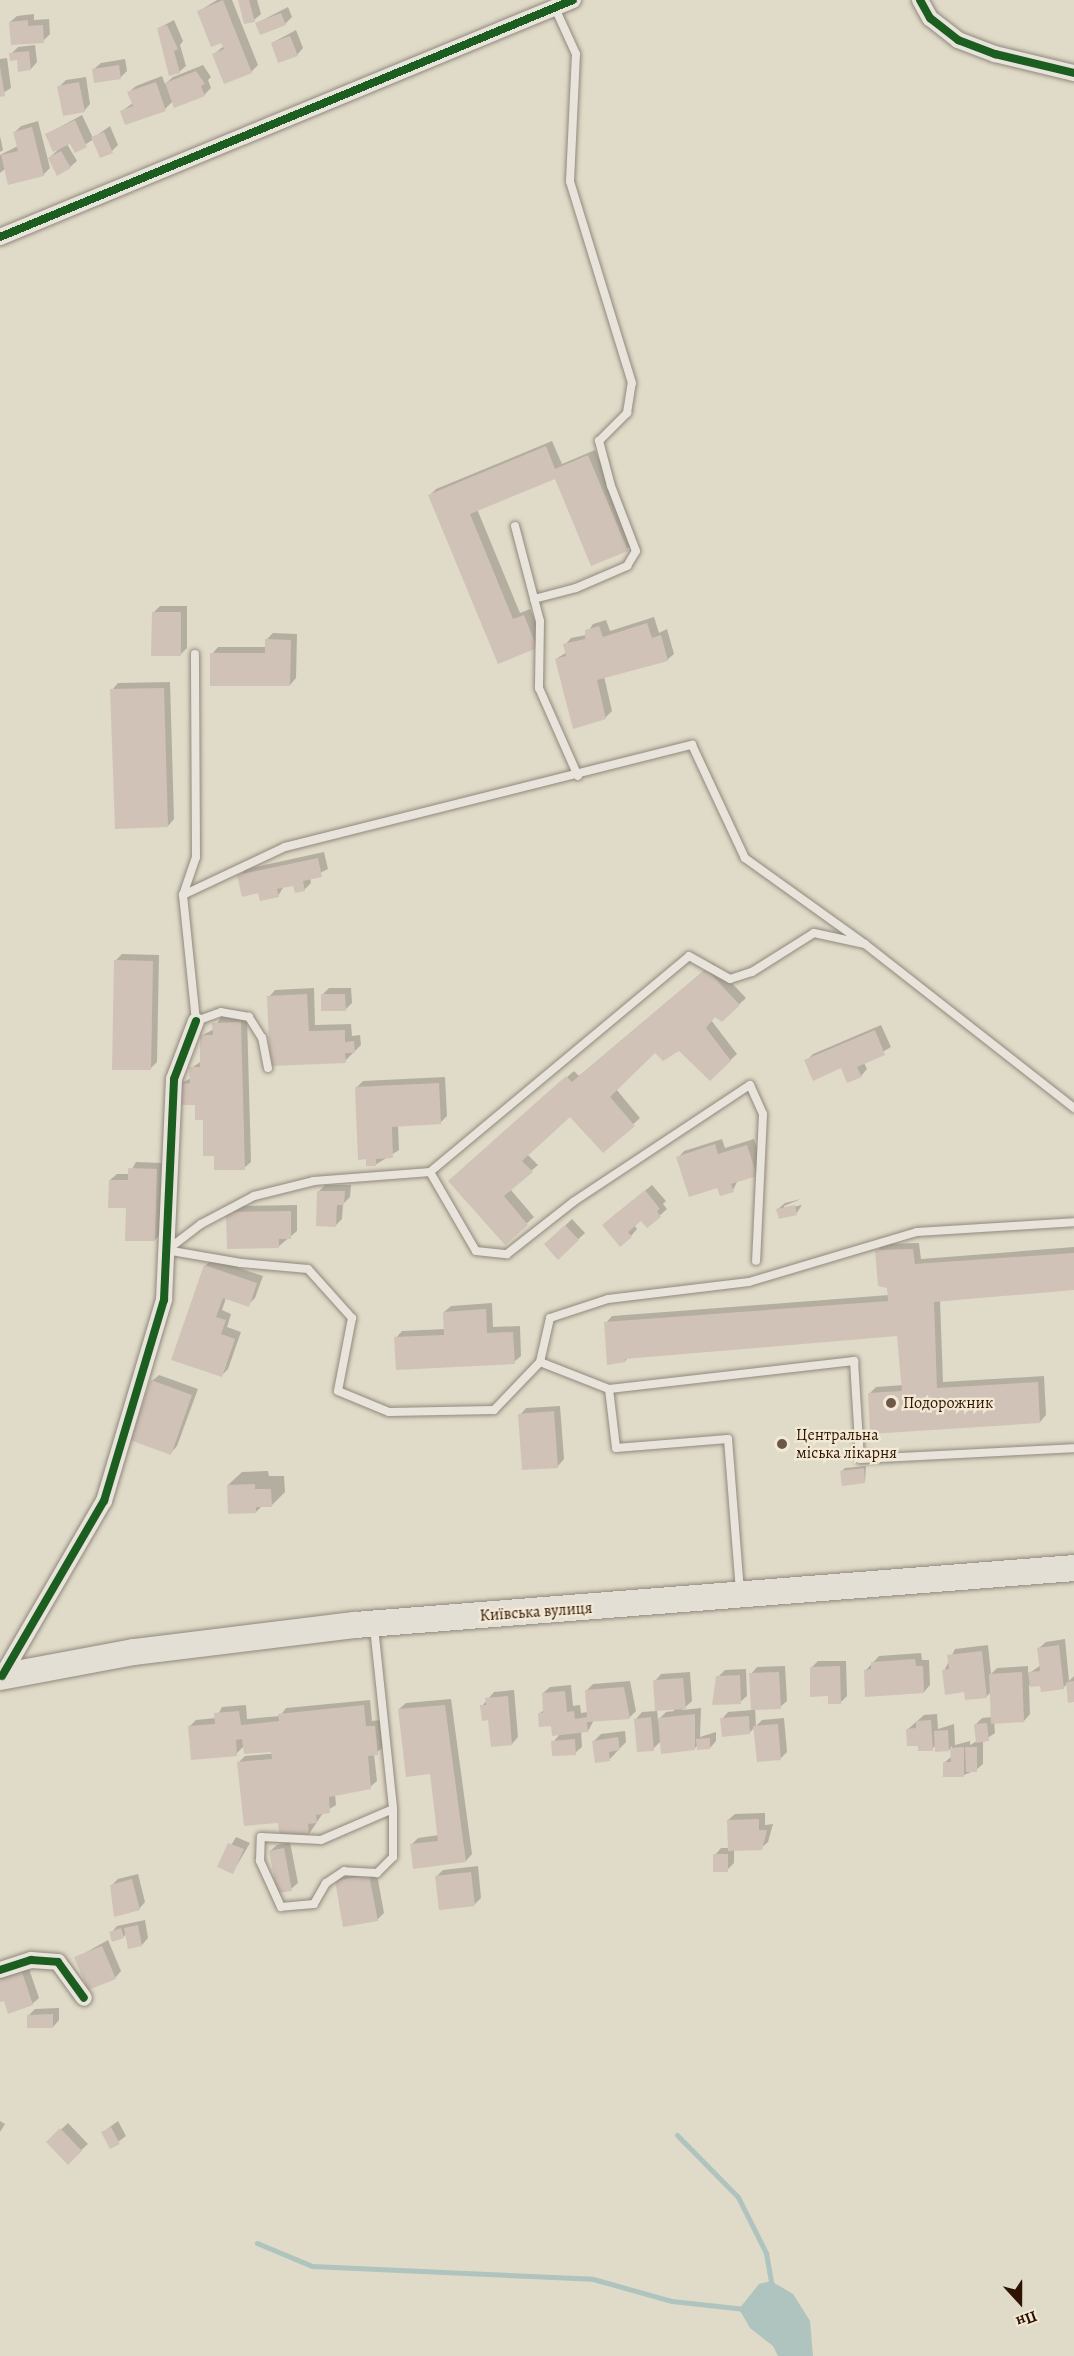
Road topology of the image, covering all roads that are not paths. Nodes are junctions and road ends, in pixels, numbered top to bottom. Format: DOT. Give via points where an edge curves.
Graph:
graph roads {
  1 [pos="573,0"];
  2 [pos="920,0"];
  3 [pos="555,8"];
  4 [pos="1074,73"];
  5 [pos="0,237"];
  6 [pos="515,526"];
  7 [pos="534,599"];
  8 [pos="195,654"];
  9 [pos="578,776"];
  10 [pos="183,895"];
  11 [pos="865,944"];
  12 [pos="196,1021"];
  13 [pos="268,1068"];
  14 [pos="1074,1108"];
  15 [pos="430,1172"];
  16 [pos="1074,1222"];
  17 [pos="166,1250"];
  18 [pos="756,1262"];
  19 [pos="540,1362"];
  20 [pos="609,1389"];
  21 [pos="1074,1448"];
  22 [pos="1074,1568"];
  23 [pos="741,1598"];
  24 [pos="374,1624"];
  25 [pos="1,1676"];
  26 [pos="393,1809"];
  27 [pos="0,1970"];
  28 [pos="84,1998"];
  1 -- 3 [label="street"];
  2 -- 4 [label="street" via="930,18 958,40 995,54"];
  3 -- 5 [label="street"];
  3 -- 7 [label="lane" via="576,54 570,181 632,383 627,413 599,441 636,551 627,566 576,588"];
  6 -- 7 [label="lane"];
  7 -- 9 [label="lane" via="540,621 539,687"];
  8 -- 10 [label="lane" via="196,857"];
  9 -- 10 [label="lane" via="285,847"];
  9 -- 11 [label="lane" via="692,745 745,858"];
  10 -- 12 [label="lane"];
  11 -- 14 [label="lane"];
  11 -- 15 [label="lane" via="814,933 752,972 730,979 689,956"];
  12 -- 13 [label="lane" via="221,1012 249,1017 262,1038"];
  12 -- 17 [label="street" via="174,1079"];
  15 -- 17 [label="lane" via="314,1181 254,1196 201,1224"];
  15 -- 18 [label="lane" via="477,1251 507,1254 573,1202 750,1085 763,1114"];
  16 -- 19 [label="lane" via="917,1232 749,1282 608,1299 550,1318"];
  17 -- 19 [label="lane" via="308,1269 352,1318 338,1391 389,1412 494,1410"];
  17 -- 25 [label="street" via="164,1300 104,1501"];
  19 -- 20 [label="lane"];
  20 -- 21 [label="lane" via="854,1361 860,1459"];
  20 -- 23 [label="lane" via="616,1448 728,1439"];
  22 -- 23 [label="main road, Київська вулиця"];
  23 -- 24 [label="main road, Київська вулиця"];
  24 -- 25 [label="main road, Київська вулиця" via="134,1652"];
  24 -- 26 [label="lane"];
  26 -- 26 [label="lane" via="393,1857 377,1873 344,1871 326,1883 314,1904 281,1907 260,1861 261,1837 321,1840"];
  27 -- 28 [label="street" via="32,1960 58,1962"];
}
